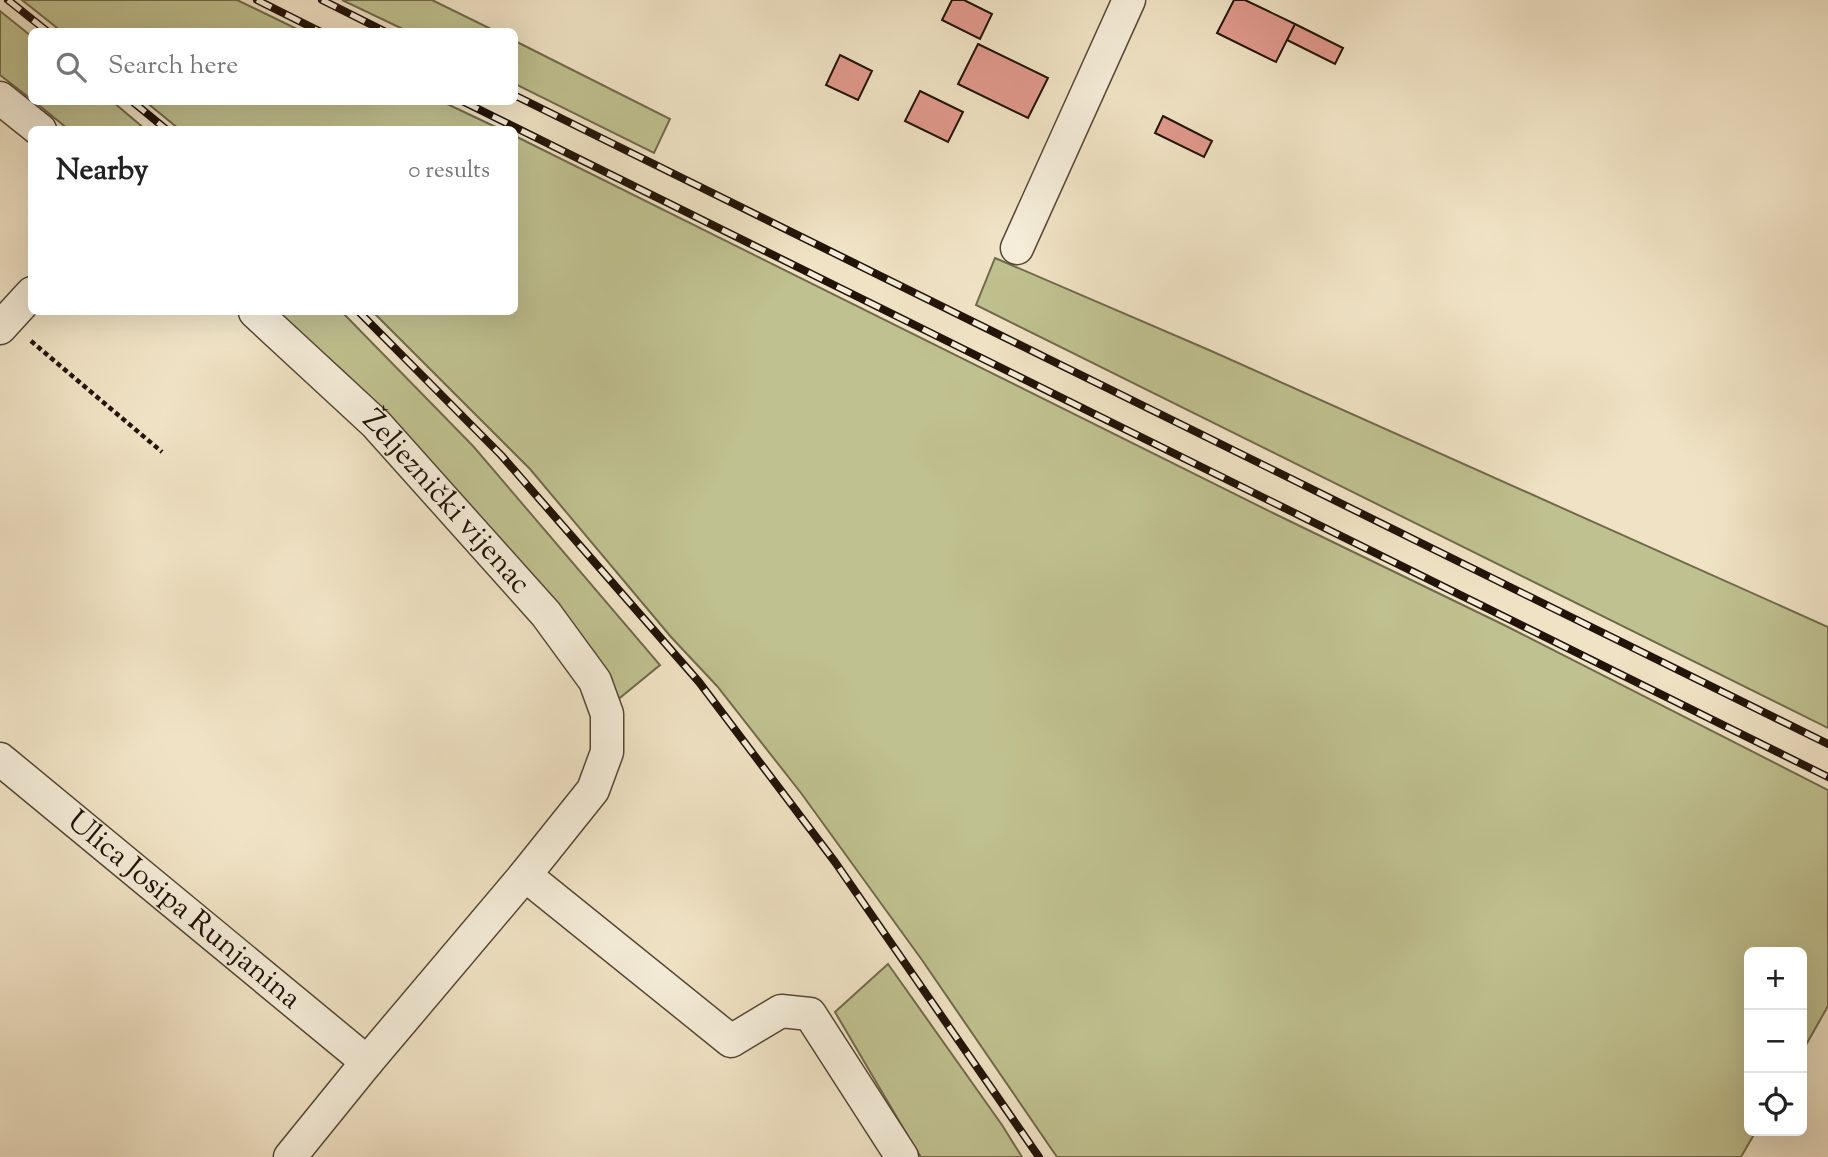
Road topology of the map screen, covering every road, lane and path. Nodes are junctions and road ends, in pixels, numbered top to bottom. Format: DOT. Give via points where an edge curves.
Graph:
graph roads {
  1 [pos="1129,0"];
  2 [pos="0,97"];
  3 [pos="35,126"];
  4 [pos="1017,248"];
  5 [pos="28,297"];
  6 [pos="258,315"];
  7 [pos="3,324"];
  8 [pos="162,452"];
  9 [pos="0,759"];
  10 [pos="525,875"];
  11 [pos="367,1062"];
  12 [pos="290,1157"];
  13 [pos="902,1157"];
  1 -- 4 [label="street"];
  2 -- 3 [label="street"];
  5 -- 7 [label="street"];
  6 -- 10 [label="street, Željeznički vijenac" via="376,424 546,614 595,681 607,714 607,752 593,790"];
  7 -- 8 [label="path"];
  9 -- 11 [label="street, Ulica Josipa Runjanina"];
  10 -- 11 [label="street, Željeznički vijenac"];
  10 -- 13 [label="street" via="731,1041 780,1011 810,1014"];
  11 -- 12 [label="street, Željeznički vijenac"];
}
